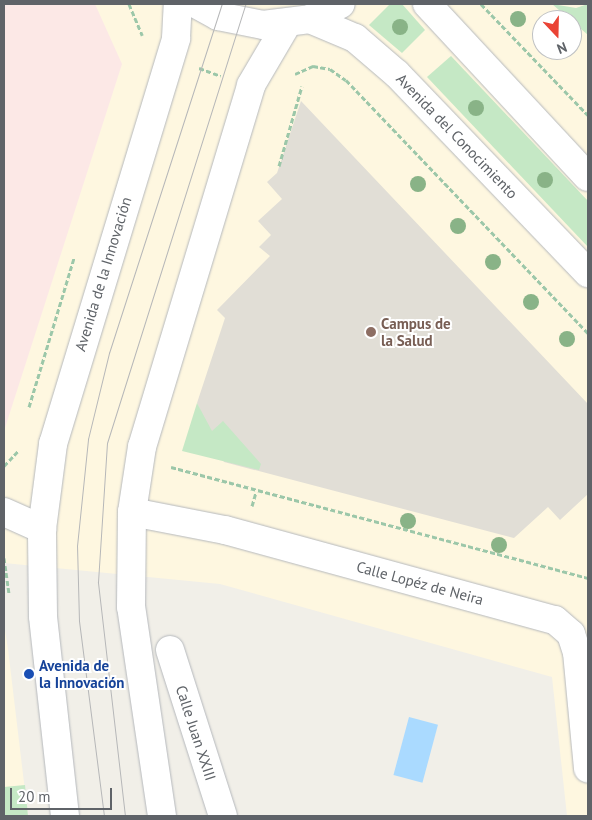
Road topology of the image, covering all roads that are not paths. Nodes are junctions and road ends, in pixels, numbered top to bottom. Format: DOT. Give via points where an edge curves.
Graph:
graph roads {
  1 [pos="178,4"];
  2 [pos="196,4"];
  3 [pos="341,4"];
  4 [pos="427,4"];
  5 [pos="299,21"];
  6 [pos="588,177"];
  7 [pos="588,273"];
  8 [pos="4,512"];
  9 [pos="132,512"];
  10 [pos="42,529"];
  11 [pos="170,650"];
  12 [pos="588,768"];
  13 [pos="65,816"];
  14 [pos="162,816"];
  15 [pos="223,816"];
  1 -- 10 [label="main road, Avenida de la Innovación" via="176,38 66,392 53,444"];
  2 -- 5 [label="main road" via="240,22"];
  3 -- 5 [label="main road"];
  4 -- 6 [label="main road" via="457,40"];
  5 -- 7 [label="main road, Avenida del Conocimiento" via="355,38 408,85"];
  5 -- 9 [label="main road" via="251,85 146,428"];
  8 -- 10 [label="main road"];
  9 -- 12 [label="main road, Calle Lopéz de Neira" via="232,532 555,620 571,634 577,652"];
  9 -- 14 [label="main road" via="131,607"];
  10 -- 13 [label="main road, Avenida de la Innovación" via="44,625"];
  11 -- 15 [label="main road, Calle Juan XXIII"];
}
